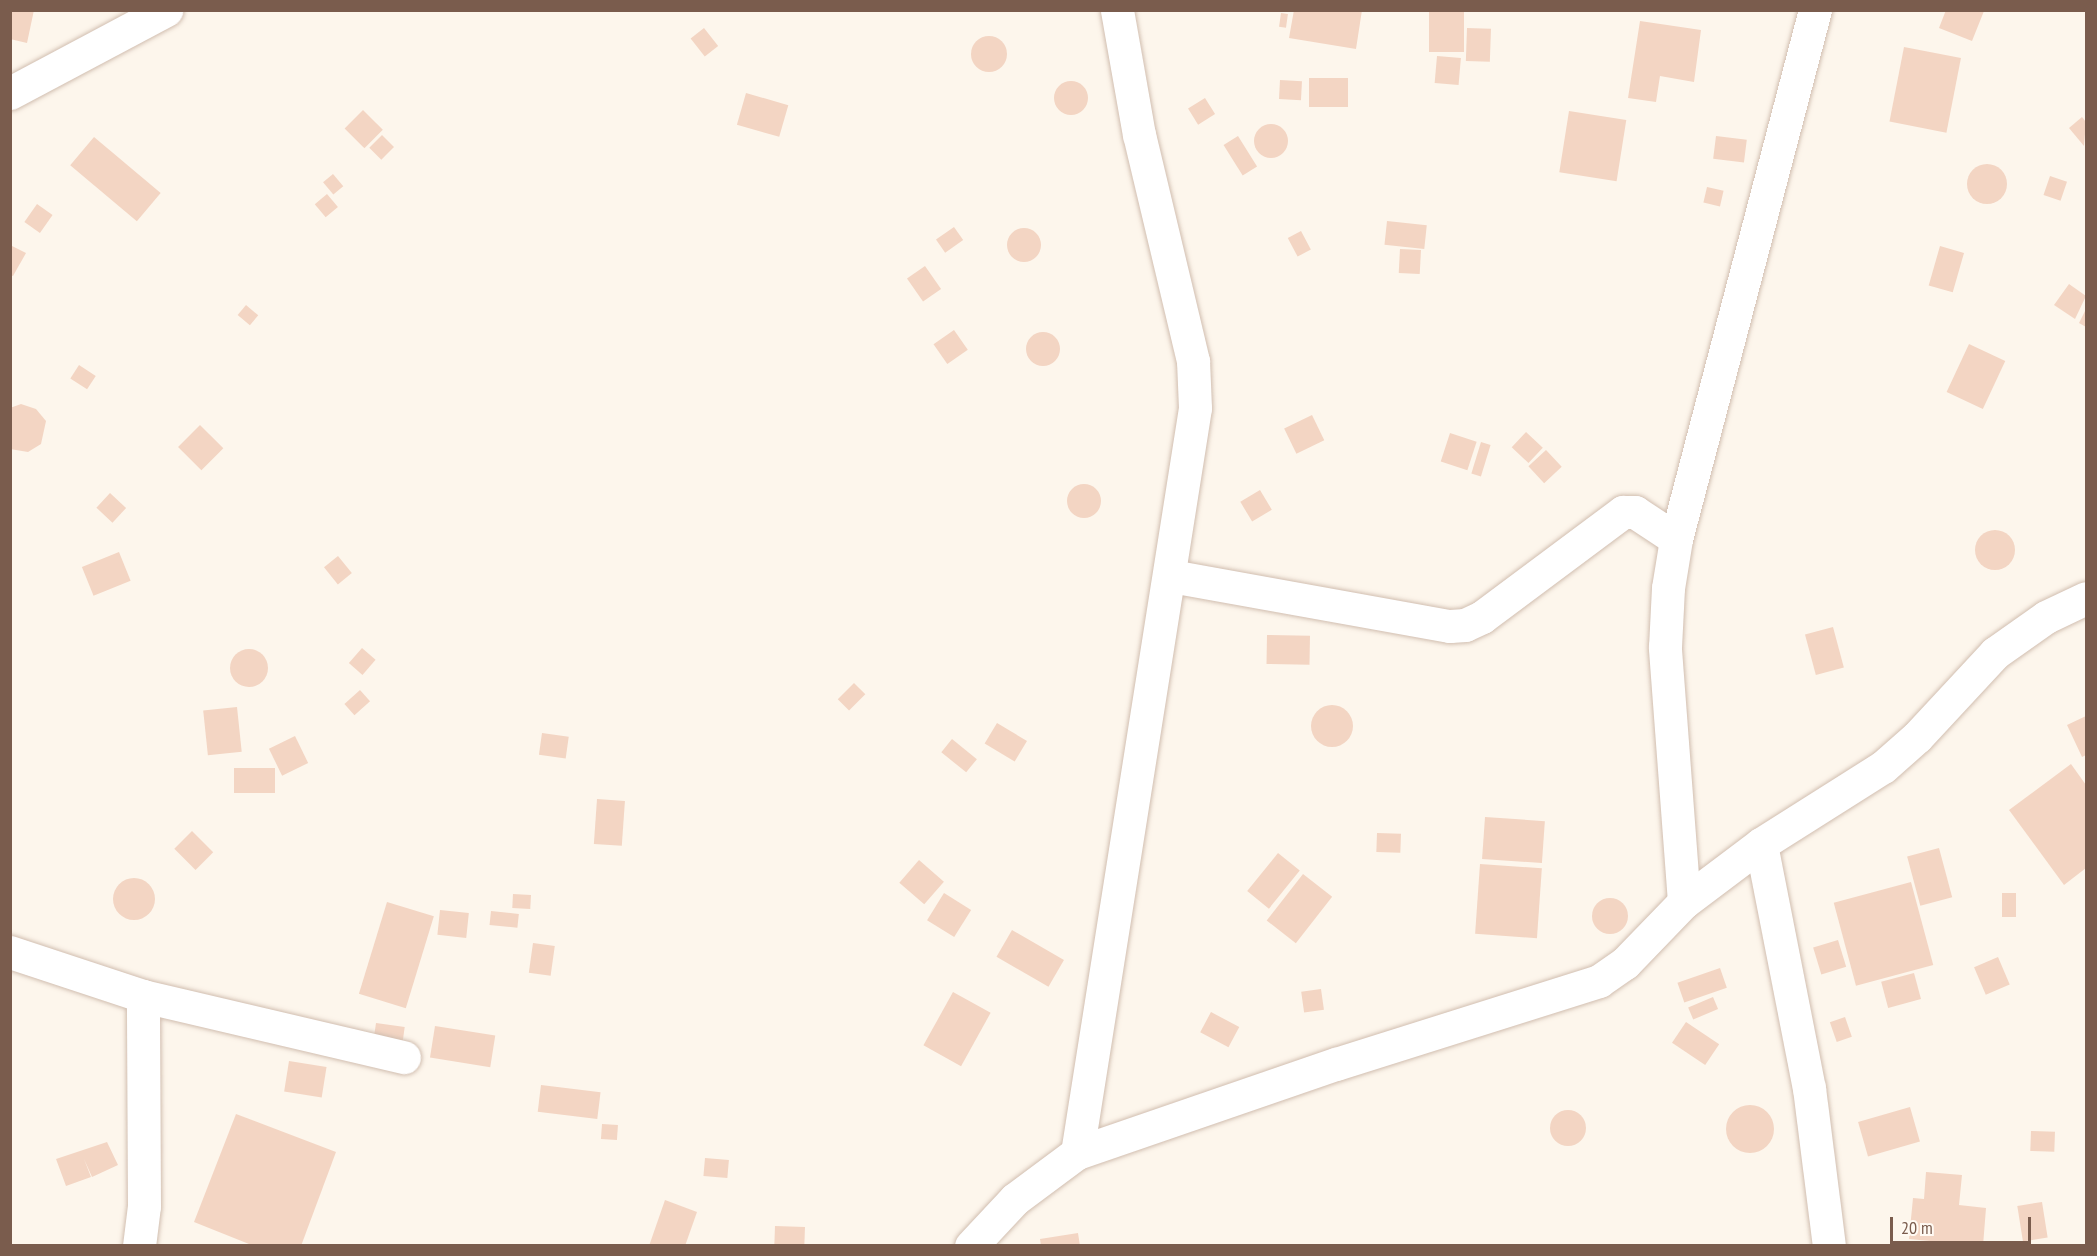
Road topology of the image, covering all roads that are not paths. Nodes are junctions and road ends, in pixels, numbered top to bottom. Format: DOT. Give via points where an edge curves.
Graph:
graph roads {
  1 [pos="166,10"];
  2 [pos="1118,10"];
  3 [pos="1815,10"];
  4 [pos="10,93"];
  5 [pos="1676,539"];
  6 [pos="1171,576"];
  7 [pos="2086,598"];
  8 [pos="1761,844"];
  9 [pos="1684,902"];
  10 [pos="10,952"];
  11 [pos="142,996"];
  12 [pos="404,1058"];
  13 [pos="1077,1153"];
  14 [pos="139,1245"];
  15 [pos="971,1245"];
  16 [pos="1829,1245"];
  1 -- 4 [label="street"];
  2 -- 6 [label="street" via="1139,135 1193,361 1195,408"];
  3 -- 5 [label="street"];
  5 -- 6 [label="street" via="1635,512 1623,512 1482,617 1465,625 1450,626"];
  5 -- 9 [label="street" via="1665,647"];
  6 -- 13 [label="street" via="1115,894"];
  7 -- 8 [label="street" via="2046,617 1995,653 1917,738 1883,767"];
  8 -- 9 [label="street"];
  8 -- 16 [label="street" via="1809,1088"];
  9 -- 13 [label="street" via="1625,963 1599,981 1336,1064"];
  10 -- 11 [label="street"];
  11 -- 12 [label="street"];
  11 -- 14 [label="street" via="144,1206"];
  13 -- 15 [label="street" via="1015,1198"];
}
